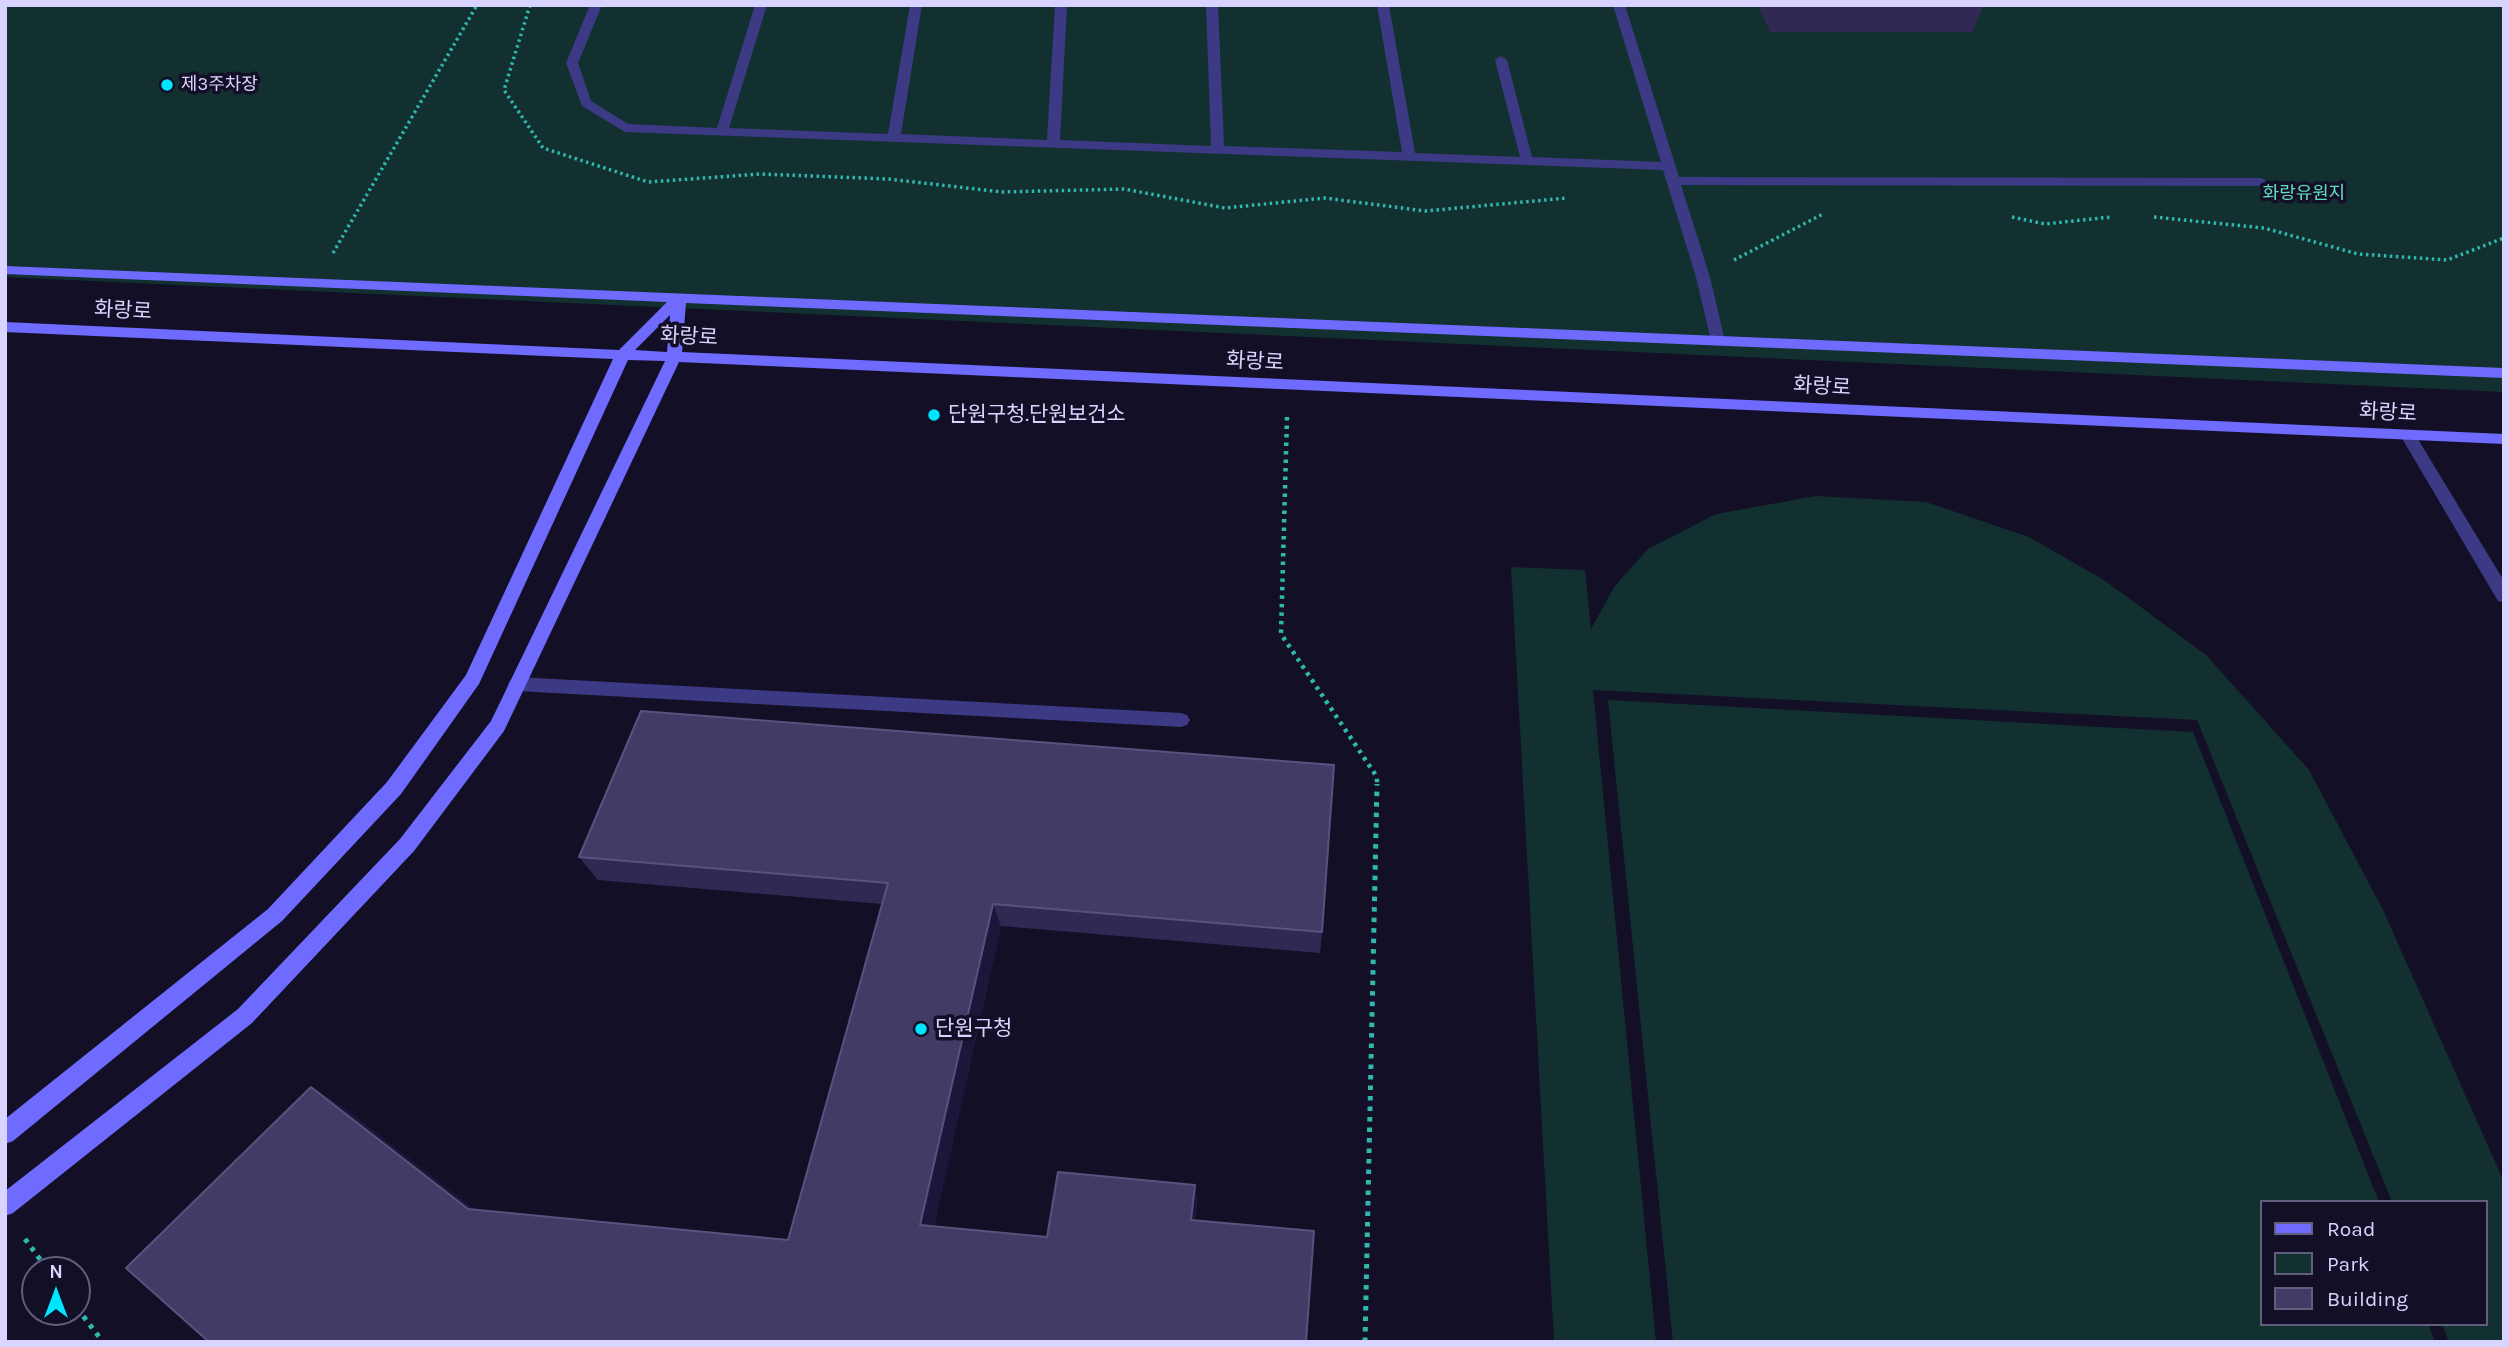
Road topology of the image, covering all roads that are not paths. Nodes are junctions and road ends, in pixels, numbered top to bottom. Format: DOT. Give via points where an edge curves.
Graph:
graph roads {
  1 [pos="596,5"];
  2 [pos="761,5"];
  3 [pos="916,5"];
  4 [pos="1061,5"];
  5 [pos="1212,5"];
  6 [pos="1383,5"];
  7 [pos="1619,5"];
  8 [pos="1501,60"];
  9 [pos="722,131"];
  10 [pos="894,138"];
  11 [pos="1053,144"];
  12 [pos="1218,150"];
  13 [pos="1409,157"];
  14 [pos="1527,161"];
  15 [pos="1668,166"];
  16 [pos="1673,181"];
  17 [pos="2261,182"];
  18 [pos="5,270"];
  19 [pos="679,298"];
  20 [pos="5,327"];
  21 [pos="1718,341"];
  22 [pos="623,354"];
  23 [pos="674,357"];
  24 [pos="2504,373"];
  25 [pos="2408,435"];
  26 [pos="2504,439"];
  27 [pos="2504,596"];
  28 [pos="517,684"];
  29 [pos="1181,720"];
  30 [pos="5,1133"];
  31 [pos="5,1205"];
  1 -- 9 [label="lane" via="572,63 586,103 625,128"];
  2 -- 9 [label="lane"];
  3 -- 10 [label="lane"];
  4 -- 11 [label="lane"];
  5 -- 12 [label="lane"];
  6 -- 13 [label="lane"];
  7 -- 15 [label="lane"];
  8 -- 14 [label="lane"];
  9 -- 10 [label="lane"];
  10 -- 11 [label="lane"];
  11 -- 12 [label="lane"];
  12 -- 13 [label="lane"];
  13 -- 14 [label="lane"];
  14 -- 15 [label="lane"];
  15 -- 16 [label="lane"];
  16 -- 17 [label="lane"];
  16 -- 21 [label="lane"];
  18 -- 19 [label="street, 화랑로"];
  19 -- 21 [label="street, 화랑로"];
  19 -- 22 [label="street"];
  19 -- 23 [label="street"];
  20 -- 22 [label="street, 화랑로"];
  21 -- 24 [label="street, 화랑로"];
  22 -- 23 [label="street, 화랑로"];
  22 -- 30 [label="street" via="474,679 394,788 275,915"];
  23 -- 25 [label="street, 화랑로"];
  23 -- 28 [label="street"];
  25 -- 26 [label="street, 화랑로"];
  25 -- 27 [label="lane"];
  28 -- 29 [label="lane"];
  28 -- 31 [label="street" via="498,726 407,845 245,1016"];
}
